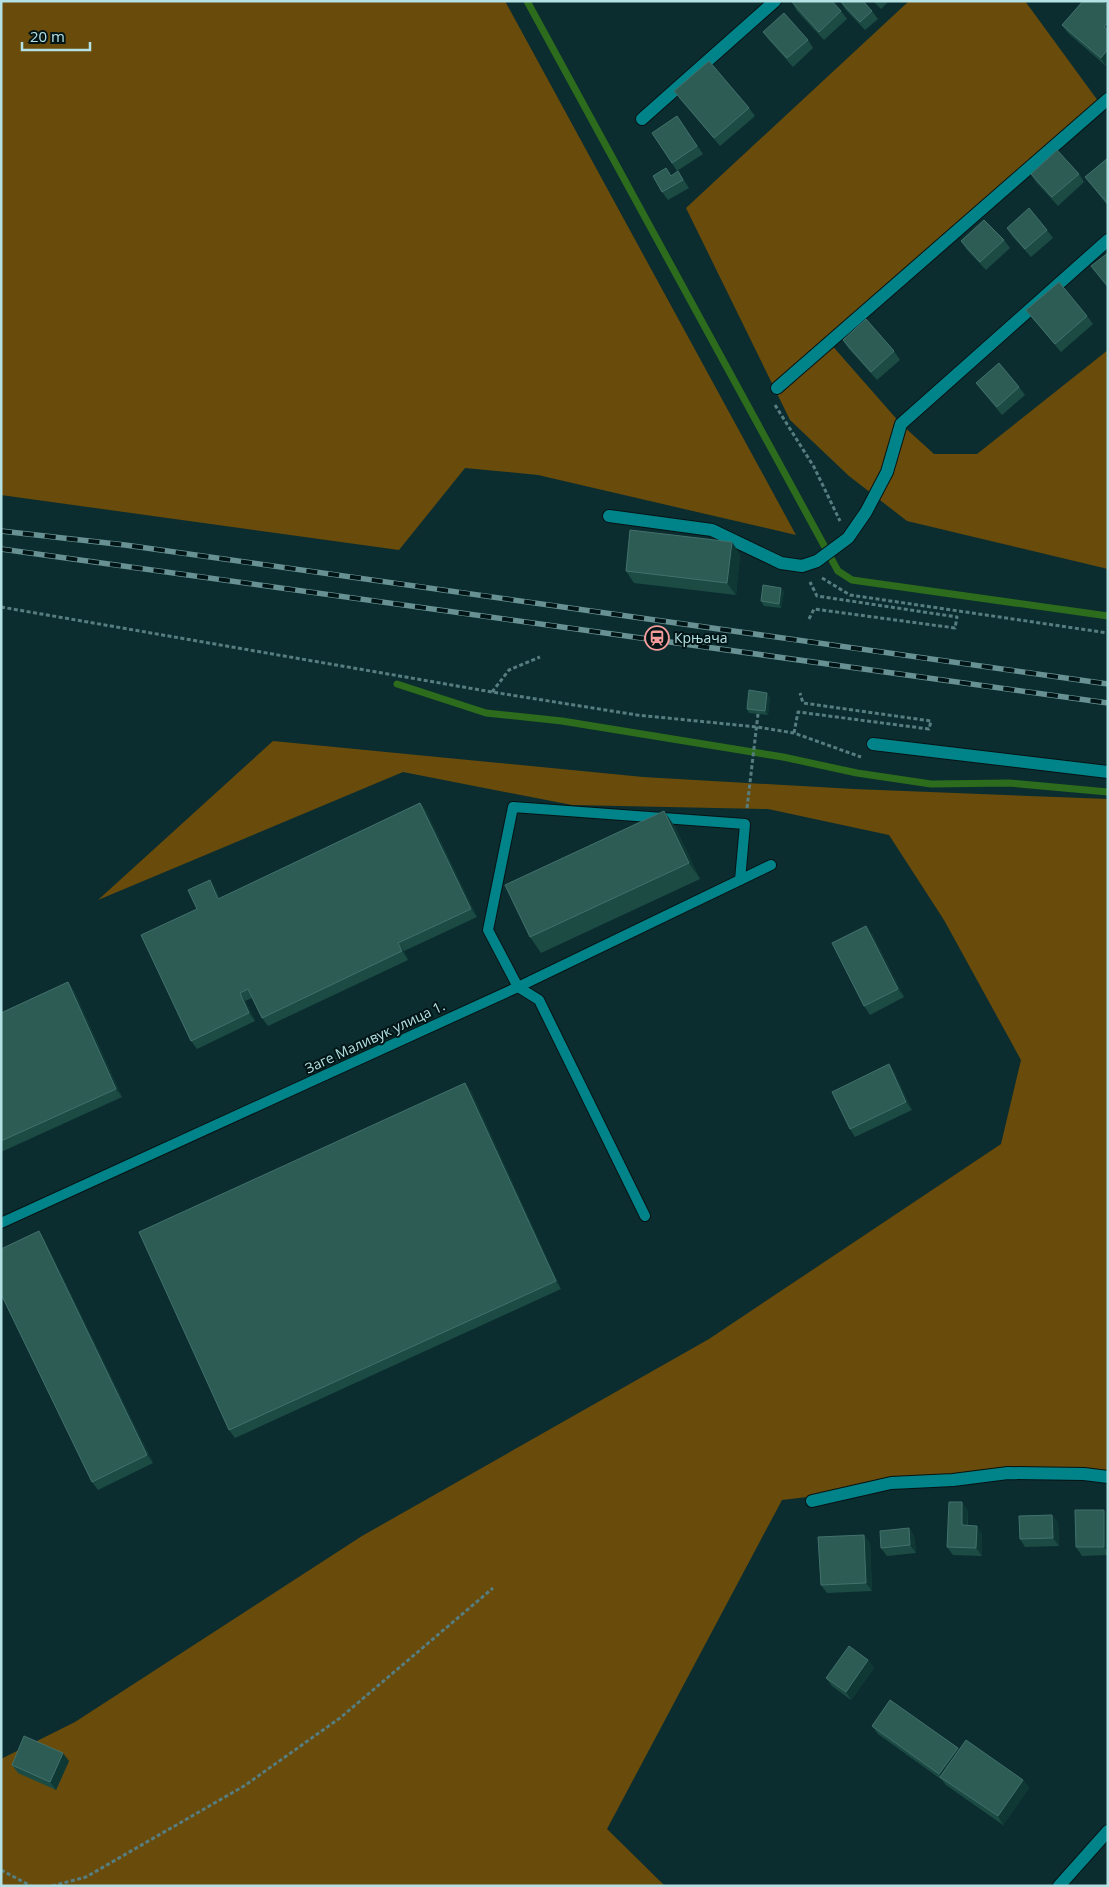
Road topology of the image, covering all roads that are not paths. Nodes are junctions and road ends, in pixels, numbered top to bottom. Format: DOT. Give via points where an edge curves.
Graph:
graph roads {
  1 [pos="776,1"];
  2 [pos="1108,99"];
  3 [pos="642,119"];
  4 [pos="1108,240"];
  5 [pos="776,388"];
  6 [pos="609,516"];
  7 [pos="873,744"];
  8 [pos="1108,772"];
  9 [pos="771,865"];
  10 [pos="740,880"];
  11 [pos="518,987"];
  12 [pos="645,1216"];
  13 [pos="1,1223"];
  14 [pos="1108,1477"];
  15 [pos="812,1501"];
  16 [pos="1108,1831"];
  17 [pos="1059,1886"];
  1 -- 3 [label="street"];
  2 -- 5 [label="street"];
  4 -- 6 [label="street" via="900,424 887,472 866,512 845,540 817,561 802,566 781,564 712,530"];
  7 -- 8 [label="street"];
  9 -- 10 [label="lane, Заге Маливук улица 1."];
  10 -- 11 [label="lane, Заге Маливук улица 1."];
  10 -- 11 [label="lane" via="745,824 513,807 488,930"];
  11 -- 12 [label="lane" via="539,1000"];
  11 -- 13 [label="lane, Заге Маливук улица 1."];
  14 -- 15 [label="street" via="1008,1473 892,1483"];
  16 -- 17 [label="street"];
}
